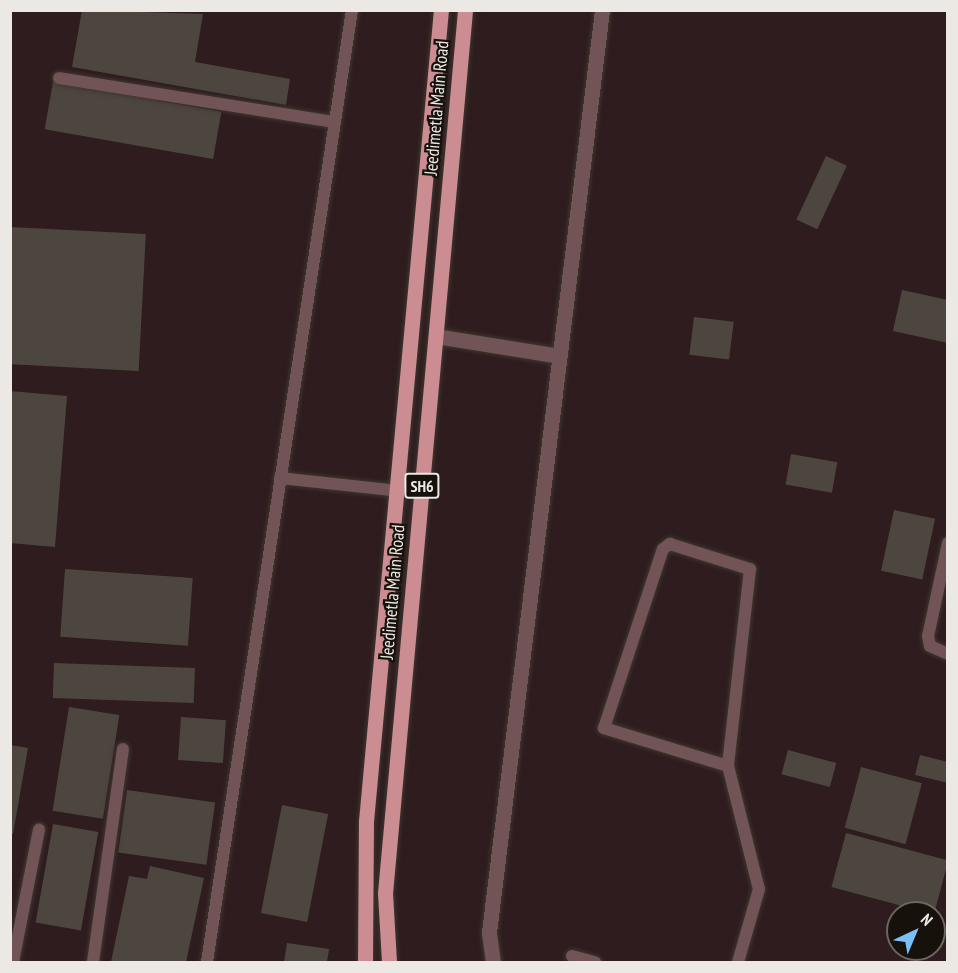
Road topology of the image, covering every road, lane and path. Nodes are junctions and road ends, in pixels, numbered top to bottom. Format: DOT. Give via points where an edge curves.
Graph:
graph roads {
  1 [pos="352,10"];
  2 [pos="441,10"];
  3 [pos="465,10"];
  4 [pos="602,10"];
  5 [pos="58,78"];
  6 [pos="334,122"];
  7 [pos="435,336"];
  8 [pos="559,356"];
  9 [pos="280,478"];
  10 [pos="399,491"];
  11 [pos="948,543"];
  12 [pos="948,654"];
  13 [pos="123,749"];
  14 [pos="728,766"];
  15 [pos="39,830"];
  16 [pos="572,956"];
  17 [pos="13,963"];
  18 [pos="93,963"];
  19 [pos="207,963"];
  20 [pos="365,963"];
  21 [pos="388,963"];
  22 [pos="494,963"];
  23 [pos="595,963"];
  24 [pos="738,963"];
  1 -- 6 [label="lane"];
  2 -- 10 [label="main road, Jeedimetla Main Road / SH6"];
  3 -- 7 [label="main road, Jeedimetla Main Road / SH6"];
  4 -- 8 [label="street"];
  5 -- 6 [label="lane"];
  6 -- 9 [label="lane"];
  7 -- 8 [label="street"];
  7 -- 21 [label="main road, Jeedimetla Main Road / SH6" via="385,894"];
  8 -- 22 [label="street" via="489,932"];
  9 -- 10 [label="lane"];
  9 -- 19 [label="lane"];
  10 -- 20 [label="main road, Jeedimetla Main Road / SH6" via="366,821"];
  11 -- 12 [label="lane" via="928,636 930,646"];
  13 -- 18 [label="lane"];
  14 -- 14 [label="lane" via="750,569 670,544 663,549 604,728"];
  14 -- 24 [label="lane" via="759,889"];
  15 -- 17 [label="lane"];
  16 -- 23 [label="lane"];
}
